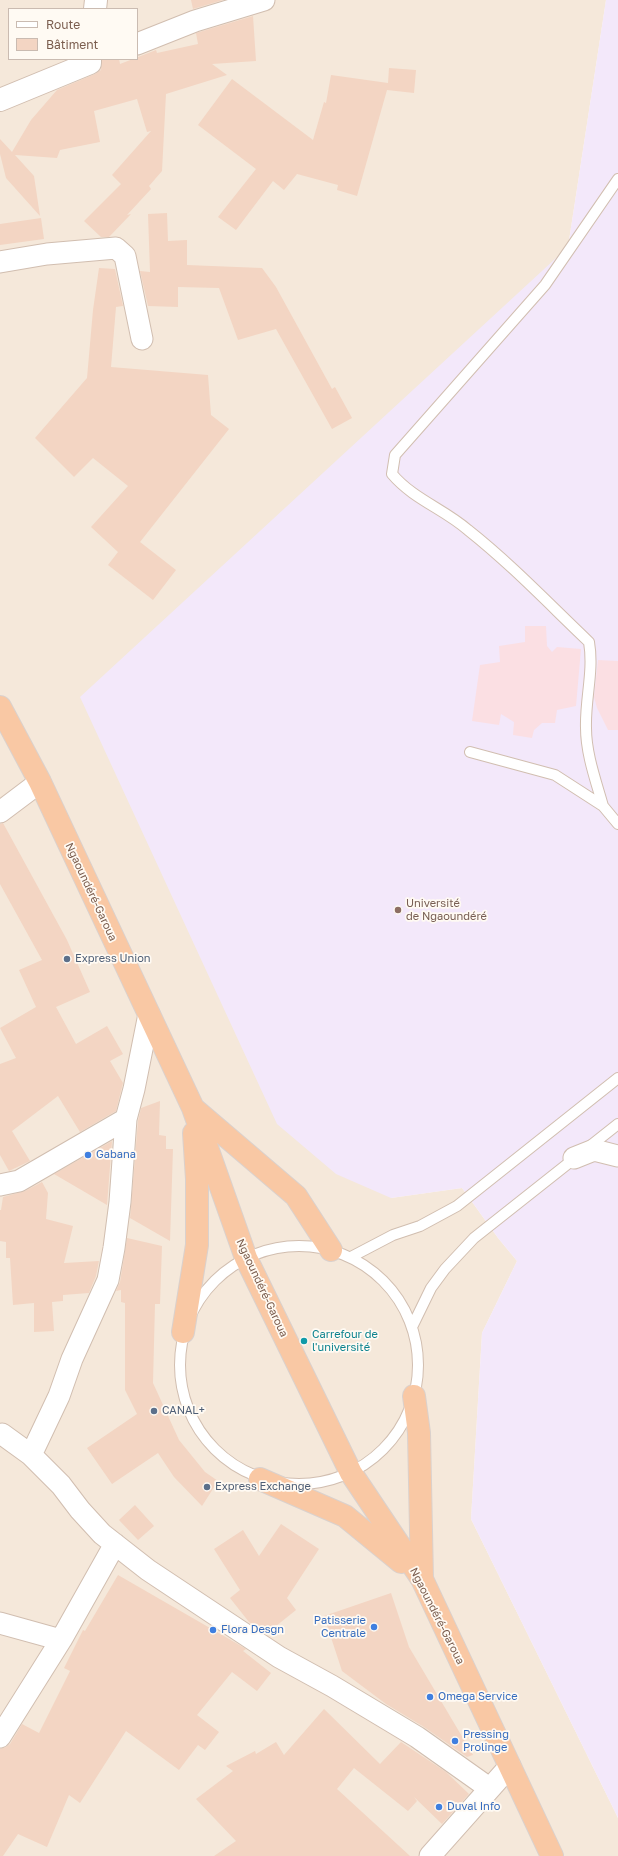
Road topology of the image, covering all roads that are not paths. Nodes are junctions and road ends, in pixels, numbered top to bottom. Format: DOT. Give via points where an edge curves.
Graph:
graph roads {
  1 [pos="264,0"];
  2 [pos="138,44"];
  3 [pos="94,60"];
  4 [pos="0,100"];
  5 [pos="618,179"];
  6 [pos="0,262"];
  7 [pos="142,339"];
  8 [pos="0,707"];
  9 [pos="470,752"];
  10 [pos="40,782"];
  11 [pos="603,806"];
  12 [pos="0,812"];
  13 [pos="618,824"];
  14 [pos="148,1014"];
  15 [pos="618,1078"];
  16 [pos="192,1108"];
  17 [pos="126,1119"];
  18 [pos="618,1124"];
  19 [pos="618,1156"];
  20 [pos="574,1158"];
  21 [pos="0,1185"];
  22 [pos="331,1250"];
  23 [pos="351,1257"];
  24 [pos="246,1258"];
  25 [pos="412,1327"];
  26 [pos="183,1332"];
  27 [pos="414,1396"];
  28 [pos="1,1434"];
  29 [pos="31,1455"];
  30 [pos="351,1473"];
  31 [pos="260,1479"];
  32 [pos="115,1544"];
  33 [pos="422,1580"];
  34 [pos="0,1623"];
  35 [pos="61,1640"];
  36 [pos="0,1737"];
  37 [pos="510,1766"];
  38 [pos="489,1788"];
  39 [pos="430,1856"];
  40 [pos="552,1856"];
  1 -- 2 [label="street" via="195,21"];
  3 -- 4 [label="street"];
  5 -- 11 [label="lane" via="545,285 396,455 392,474 403,487 467,528 589,642 591,658 586,697 586,729"];
  6 -- 7 [label="street" via="47,254 116,248 126,256"];
  8 -- 10 [label="highway, Ngaoundéré-Garoua"];
  9 -- 11 [label="lane" via="555,775"];
  10 -- 12 [label="street"];
  10 -- 14 [label="highway, Ngaoundéré-Garoua"];
  11 -- 13 [label="lane"];
  14 -- 16 [label="highway, Ngaoundéré-Garoua"];
  14 -- 17 [label="street"];
  15 -- 23 [label="lane" via="457,1206"];
  16 -- 22 [label="highway" via="296,1196"];
  16 -- 24 [label="highway, Ngaoundéré-Garoua"];
  16 -- 26 [label="highway" via="197,1179 197,1245"];
  17 -- 21 [label="street" via="19,1181"];
  17 -- 29 [label="street" via="120,1202 108,1280"];
  18 -- 20 [label="lane"];
  19 -- 20 [label="street" via="594,1150"];
  20 -- 25 [label="lane" via="474,1238 431,1288"];
  22 -- 23 [label="lane"];
  22 -- 24 [label="lane" via="288,1246"];
  23 -- 25 [label="lane" via="378,1275 398,1299"];
  24 -- 26 [label="lane" via="207,1288"];
  24 -- 30 [label="highway, Ngaoundéré-Garoua"];
  25 -- 27 [label="lane" via="418,1361"];
  26 -- 31 [label="lane" via="179,1377 192,1421 220,1456"];
  27 -- 30 [label="lane" via="400,1427 379,1454"];
  27 -- 33 [label="highway" via="419,1433"];
  28 -- 29 [label="street"];
  29 -- 32 [label="street" via="61,1485 102,1534"];
  30 -- 31 [label="lane" via="306,1485"];
  30 -- 33 [label="highway, Ngaoundéré-Garoua"];
  31 -- 33 [label="highway" via="345,1516"];
  32 -- 35 [label="street"];
  32 -- 38 [label="street" via="148,1570 279,1657 417,1737"];
  33 -- 37 [label="highway, Ngaoundéré-Garoua"];
  34 -- 35 [label="street"];
  35 -- 36 [label="street"];
  37 -- 38 [label="street"];
  37 -- 40 [label="highway, Ngaoundéré-Garoua"];
  38 -- 39 [label="street"];
}
